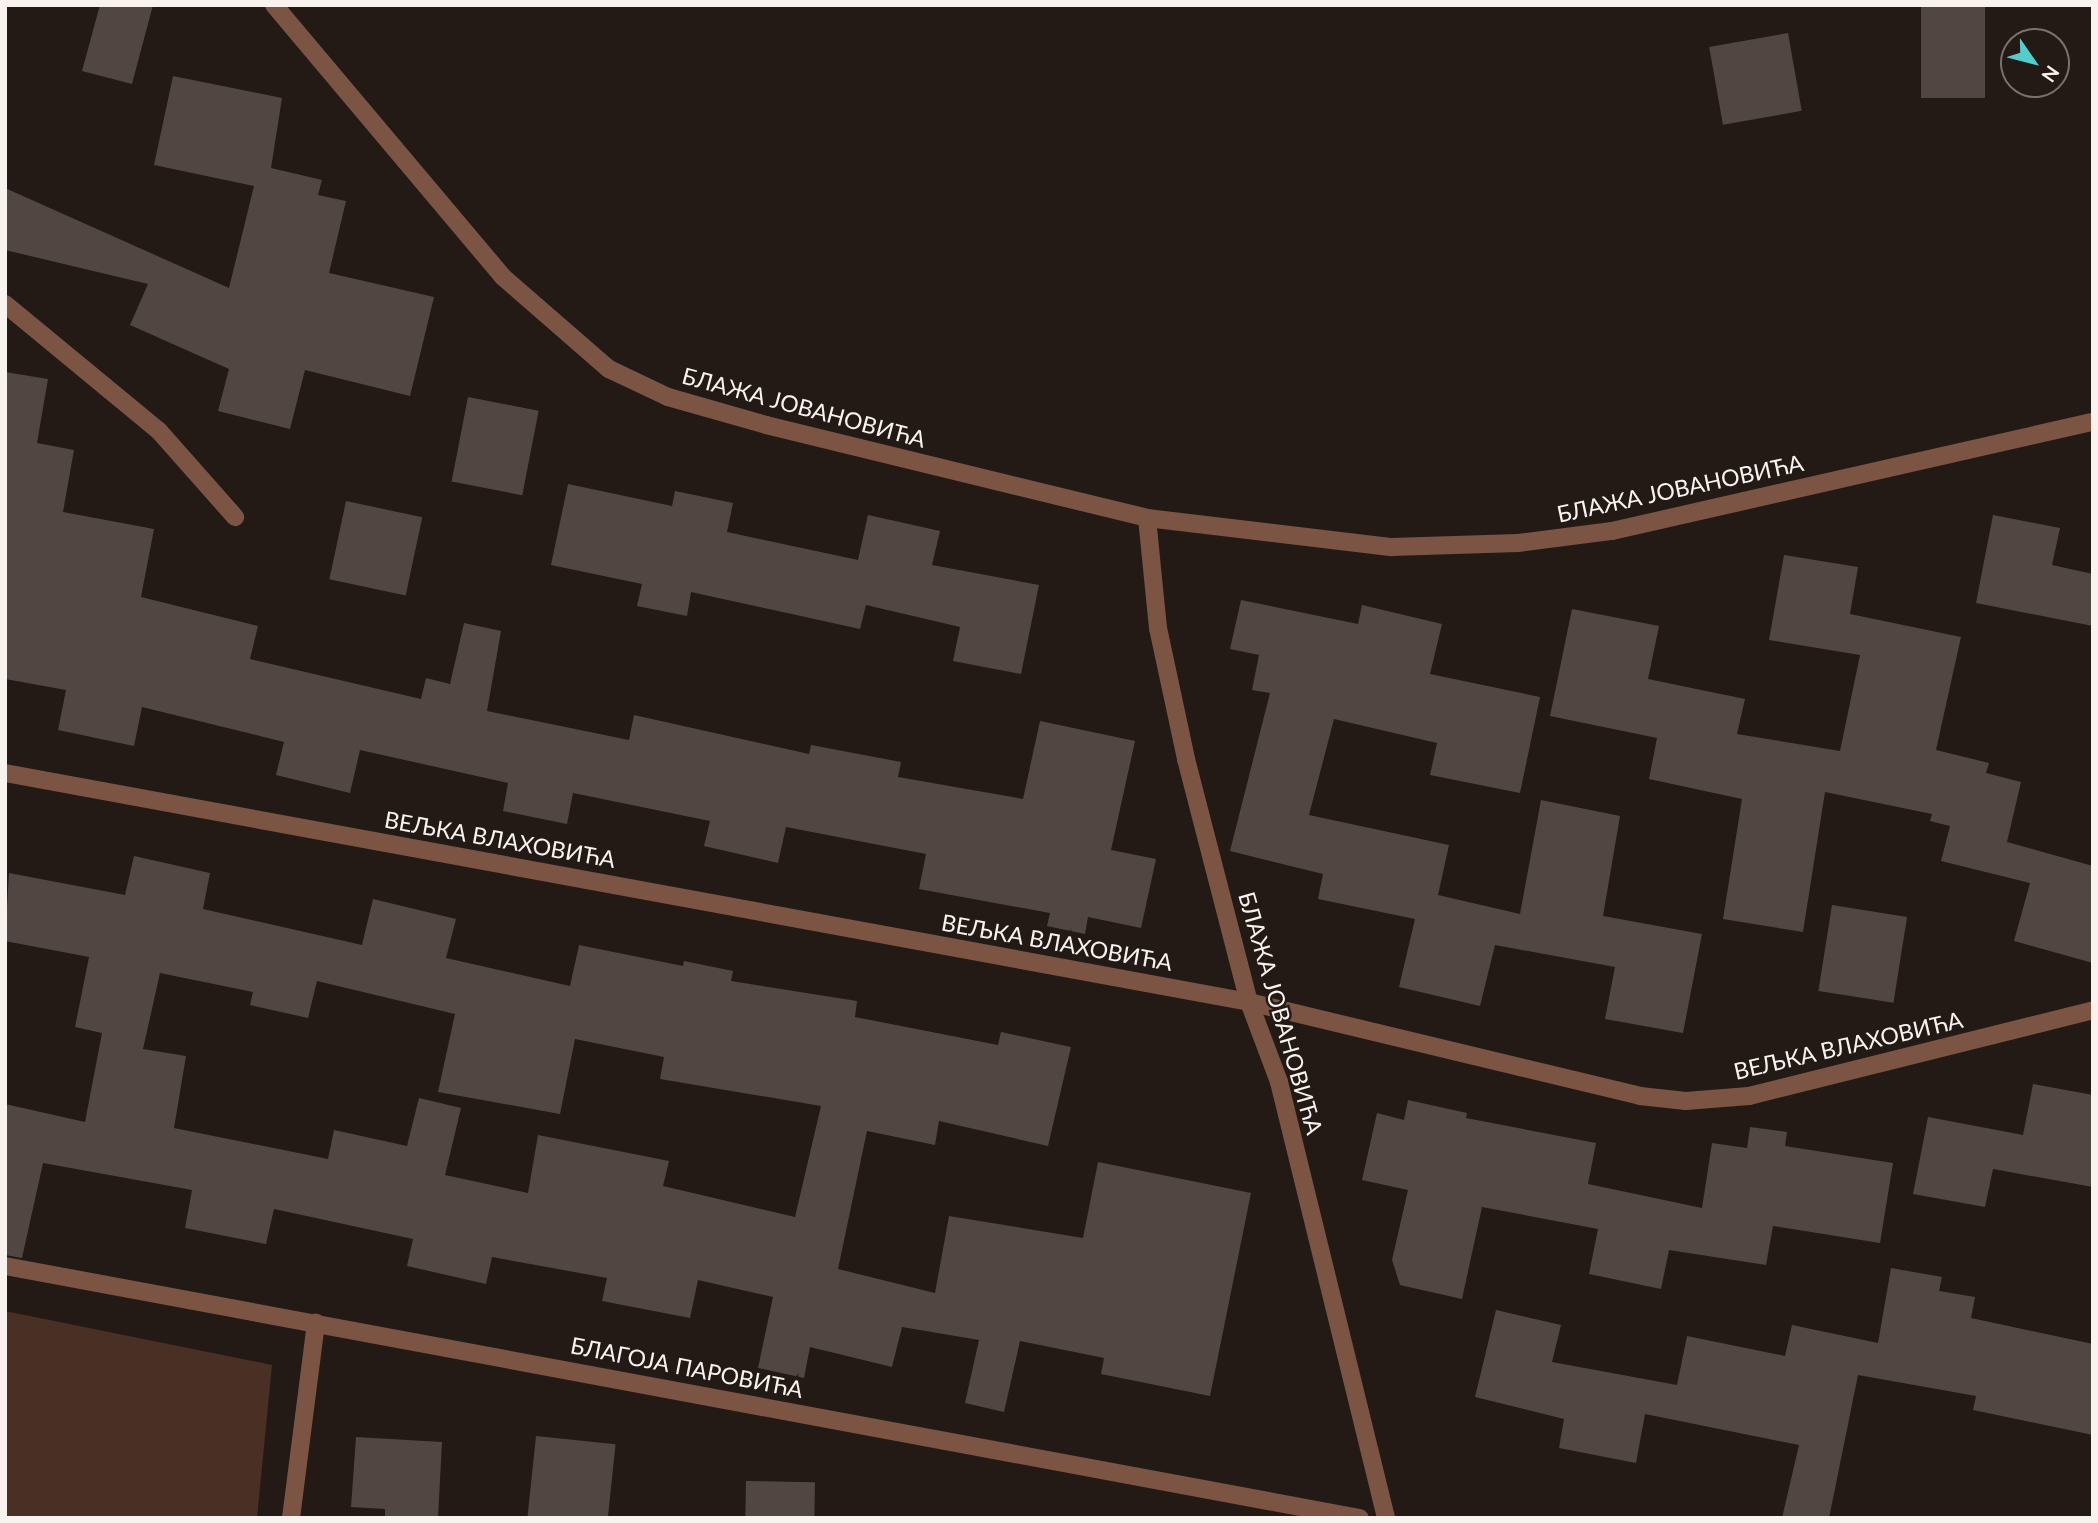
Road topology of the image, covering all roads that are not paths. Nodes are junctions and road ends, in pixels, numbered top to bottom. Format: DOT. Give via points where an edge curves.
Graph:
graph roads {
  1 [pos="274,5"];
  2 [pos="5,304"];
  3 [pos="2093,422"];
  4 [pos="235,517"];
  5 [pos="1147,518"];
  6 [pos="5,773"];
  7 [pos="1249,1002"];
  8 [pos="2093,1010"];
  9 [pos="5,1266"];
  10 [pos="316,1323"];
  11 [pos="291,1518"];
  12 [pos="1360,1518"];
  13 [pos="1386,1518"];
  1 -- 5 [label="street, БЛАЖА ЈОВАНОВИЋА" via="503,276 609,369 668,397 766,425"];
  2 -- 4 [label="street" via="159,431"];
  3 -- 5 [label="street, БЛАЖА ЈОВАНОВИЋА" via="1612,531 1518,543 1392,547"];
  5 -- 7 [label="street, БЛАЖА ЈОВАНОВИЋА" via="1158,628"];
  6 -- 7 [label="street, ВЕЉКА ВЛАХОВИЋА"];
  7 -- 8 [label="street, ВЕЉКА ВЛАХОВИЋА" via="1640,1097 1686,1101 1787,1088"];
  7 -- 13 [label="street, БЛАЖА ЈОВАНОВИЋА" via="1279,1082"];
  9 -- 10 [label="street, БЛАГОЈА ПАРОВИЋА"];
  10 -- 11 [label="street"];
  10 -- 12 [label="street, БЛАГОЈА ПАРОВИЋА"];
}
